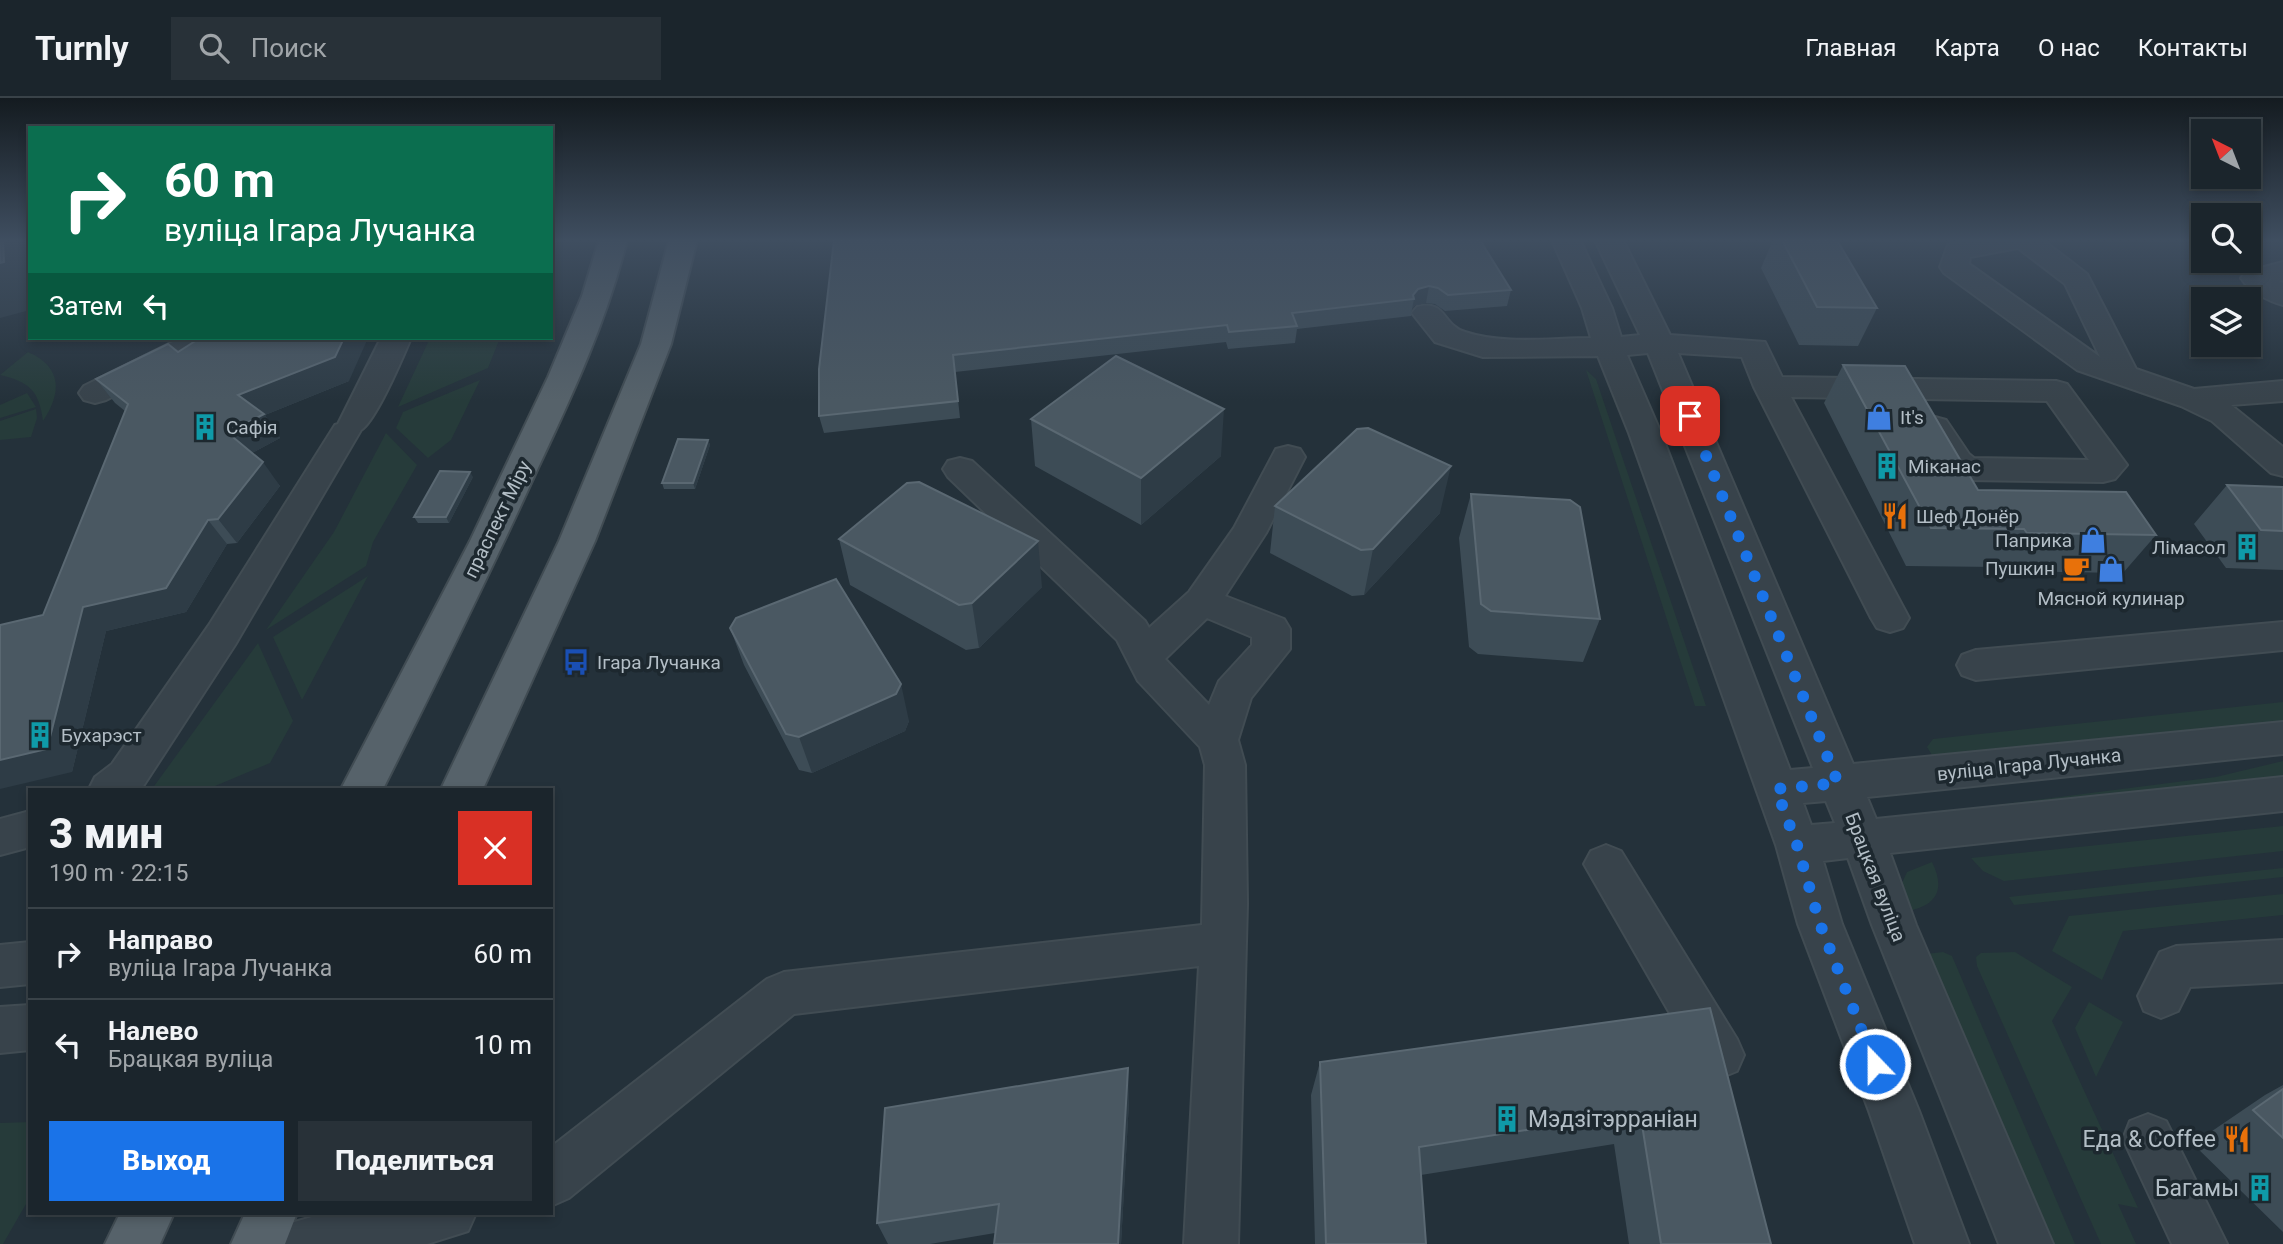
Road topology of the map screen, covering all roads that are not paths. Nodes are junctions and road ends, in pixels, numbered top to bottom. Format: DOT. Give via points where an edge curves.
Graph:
graph roads {
  1 [pos="597,293"];
  2 [pos="669,293"];
  3 [pos="1590,293"];
  4 [pos="1635,293"];
  5 [pos="1991,293"];
  6 [pos="2084,293"];
  7 [pos="1427,313"];
  8 [pos="200,340"];
  9 [pos="396,340"];
  10 [pos="1660,343"];
  11 [pos="1609,347"];
  12 [pos="2123,375"];
  13 [pos="1770,387"];
  14 [pos="1912,389"];
  15 [pos="2283,391"];
  16 [pos="95,393"];
  17 [pos="2192,399"];
  18 [pos="1288,457"];
  19 [pos="2283,465"];
  20 [pos="960,469"];
  21 [pos="1202,601"];
  22 [pos="1890,618"];
  23 [pos="2283,636"];
  24 [pos="1145,655"];
  25 [pos="1976,665"];
  26 [pos="2283,738"];
  27 [pos="1218,740"];
  28 [pos="1838,783"];
  29 [pos="111,788"];
  30 [pos="363,788"];
  31 [pos="463,788"];
  32 [pos="1776,789"];
  33 [pos="2283,794"];
  34 [pos="28,830"];
  35 [pos="0,836"];
  36 [pos="1863,839"];
  37 [pos="1797,845"];
  38 [pos="1606,864"];
  39 [pos="1223,943"];
  40 [pos="28,963"];
  41 [pos="0,966"];
  42 [pos="2278,970"];
  43 [pos="2161,996"];
  44 [pos="28,1027"];
  45 [pos="0,1030"];
  46 [pos="1731,1098"];
  47 [pos="2148,1139"];
  48 [pos="553,1178"];
  49 [pos="147,1215"];
  50 [pos="270,1215"];
  51 [pos="441,1215"];
  52 [pos="132,1244"];
  53 [pos="258,1244"];
  54 [pos="303,1244"];
  55 [pos="1211,1244"];
  56 [pos="1942,1244"];
  57 [pos="2026,1244"];
  58 [pos="2200,1244"];
  1 -- 30 [label="main road, праспект Міру" via="579,346 488,541"];
  2 -- 31 [label="main road" via="656,344 577,541"];
  3 -- 11 [label="street"];
  4 -- 10 [label="street, Брацкая вуліца"];
  5 -- 12 [label="street" via="2088,363"];
  6 -- 12 [label="street"];
  7 -- 11 [label="street" via="1446,336 1483,348"];
  8 -- 16 [label="street"];
  9 -- 29 [label="street" via="350,427 222,635 127,776"];
  10 -- 11 [label="street"];
  10 -- 13 [label="street" via="1754,348"];
  10 -- 28 [label="street, Брацкая вуліца"];
  11 -- 32 [label="street"];
  12 -- 17 [label="street"];
  13 -- 14 [label="street"];
  13 -- 22 [label="street"];
  14 -- 14 [label="street" via="2056,391 2110,465 2104,471 1967,469 1956,462"];
  15 -- 17 [label="street"];
  17 -- 19 [label="street" via="2223,414"];
  18 -- 21 [label="street" via="1249,533"];
  20 -- 24 [label="street" via="1132,631"];
  21 -- 24 [label="street"];
  21 -- 27 [label="street" via="1271,629 1271,649 1233,692"];
  23 -- 25 [label="street"];
  24 -- 27 [label="street" via="1152,671"];
  26 -- 28 [label="street, вуліца Ігара Лучанка"];
  27 -- 39 [label="street" via="1225,765"];
  28 -- 32 [label="street, вуліца Ігара Лучанка"];
  28 -- 36 [label="street, Брацкая вуліца"];
  32 -- 37 [label="street"];
  33 -- 36 [label="street"];
  34 -- 35 [label="street"];
  36 -- 37 [label="street"];
  36 -- 57 [label="street, Брацкая вуліца"];
  37 -- 56 [label="street" via="1820,924"];
  38 -- 46 [label="street" via="1722,1059"];
  39 -- 48 [label="street" via="784,994"];
  39 -- 55 [label="street"];
  40 -- 41 [label="street"];
  42 -- 43 [label="street" via="2176,967"];
  44 -- 45 [label="street"];
  47 -- 58 [label="street"];
  49 -- 52 [label="main road"];
  50 -- 53 [label="main road"];
  51 -- 54 [label="street"];
}
